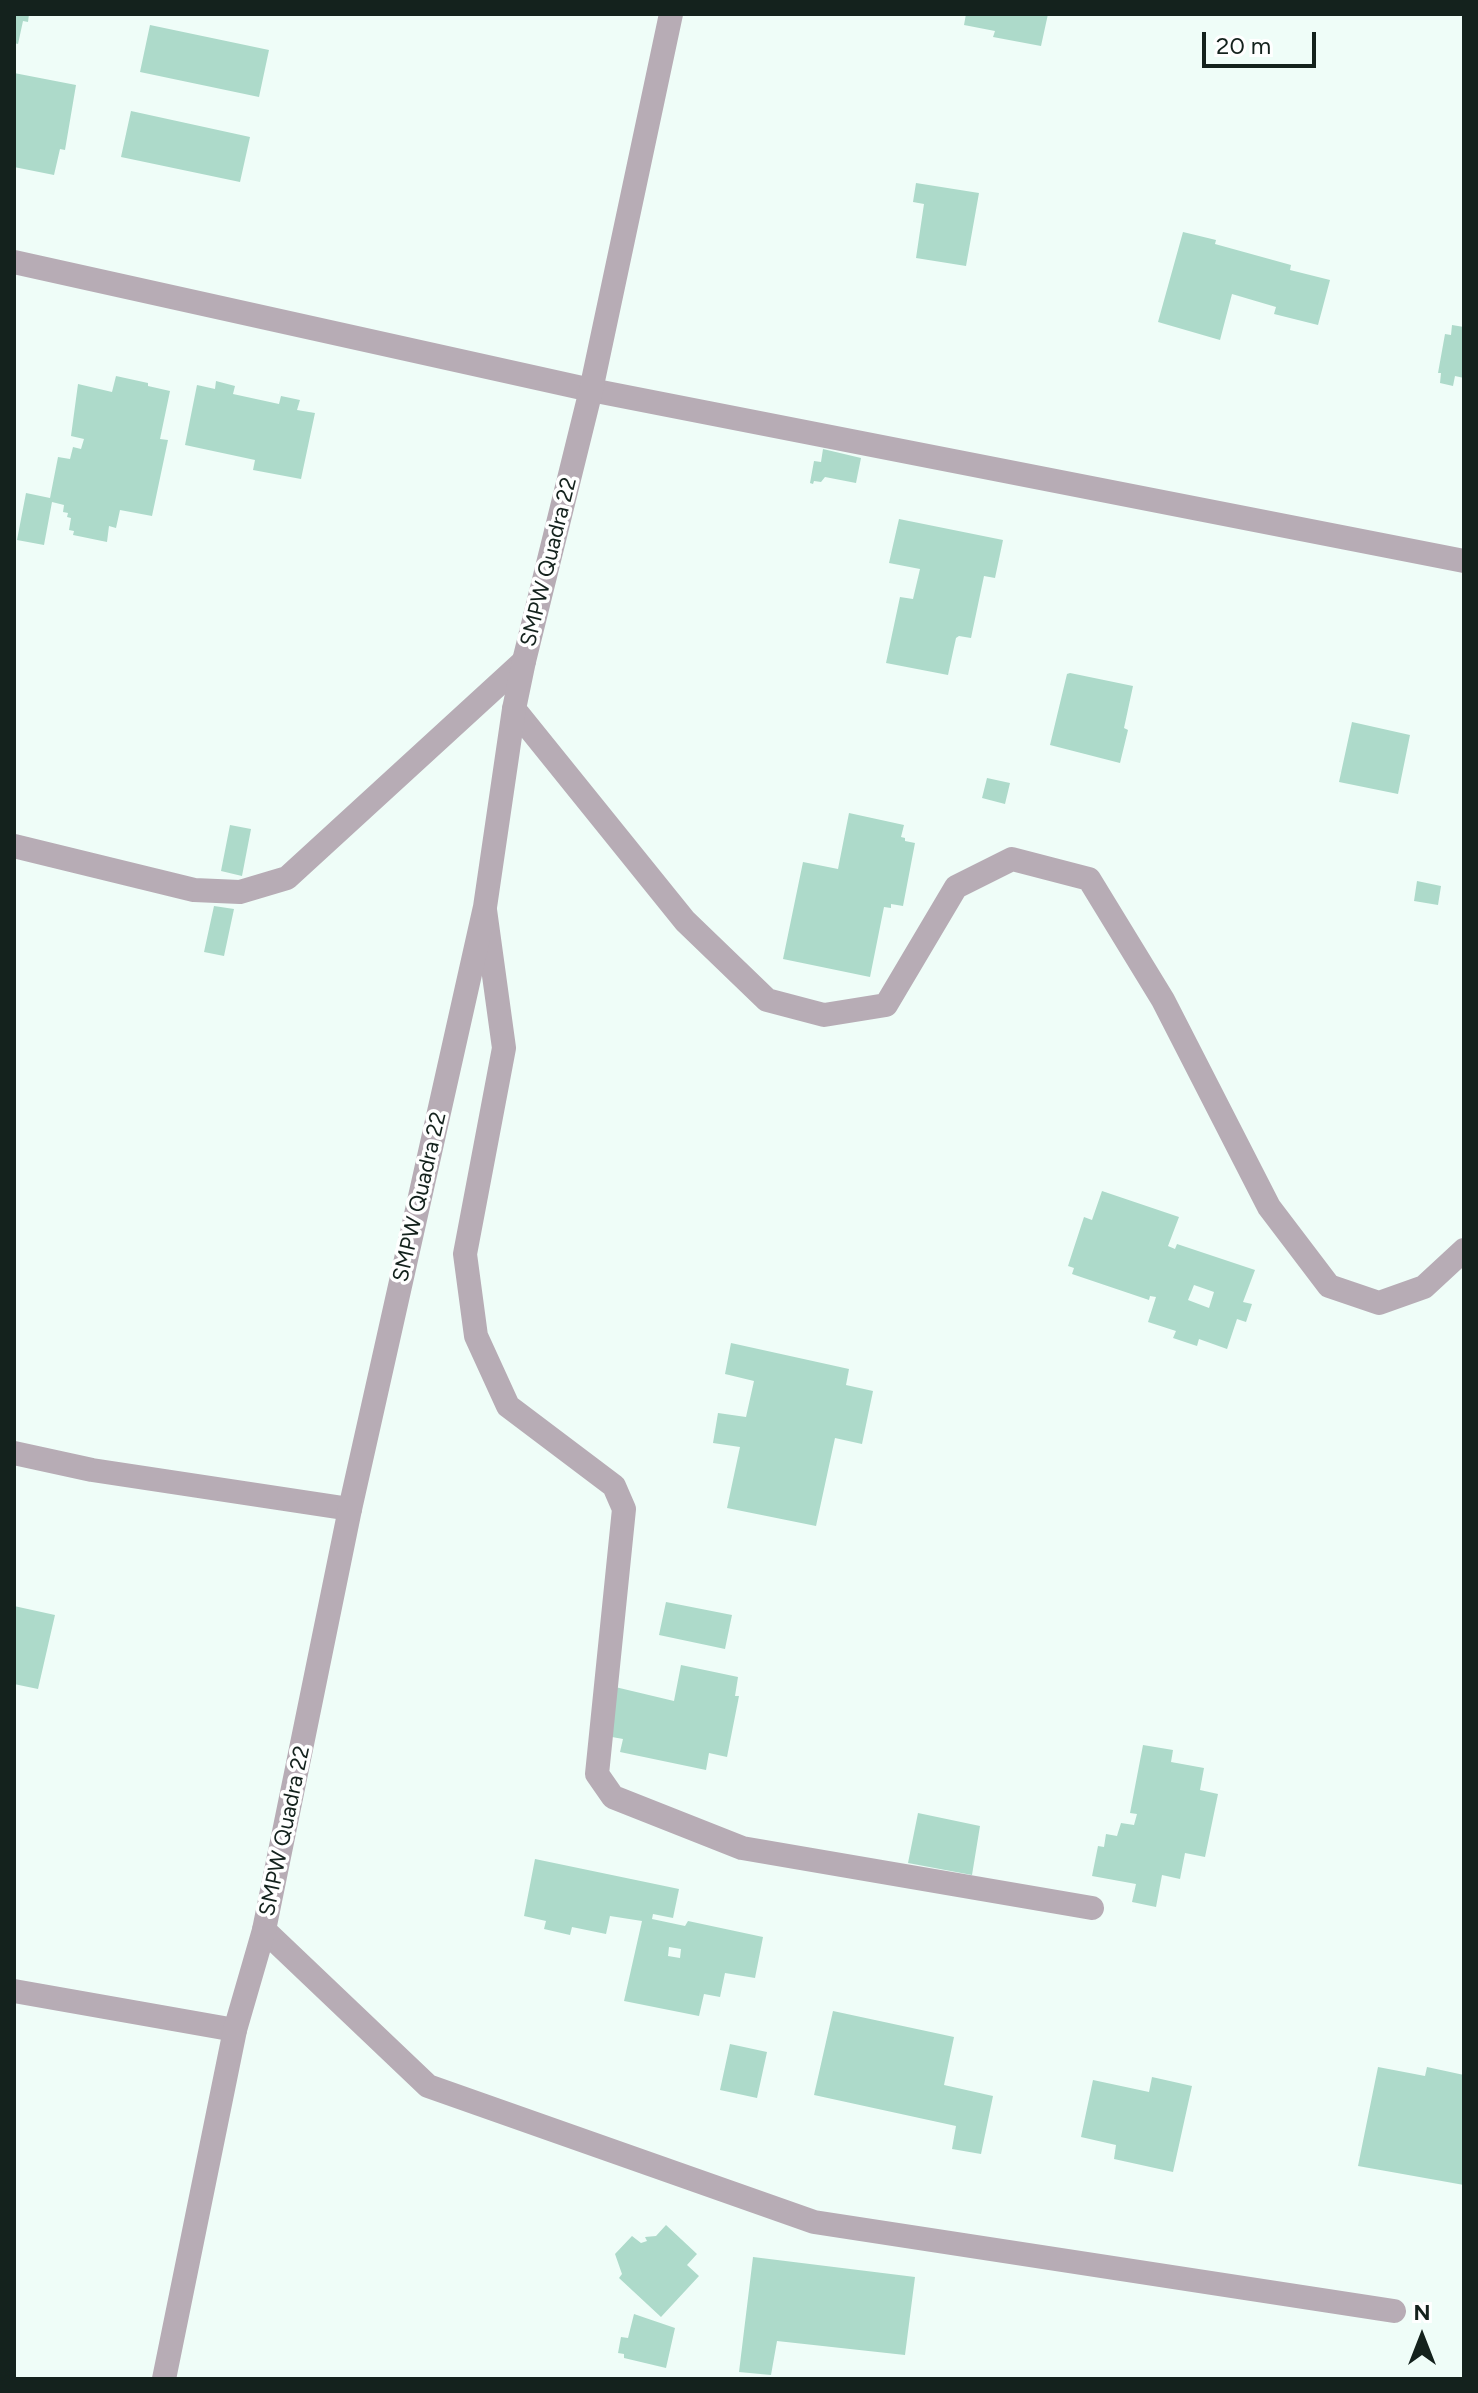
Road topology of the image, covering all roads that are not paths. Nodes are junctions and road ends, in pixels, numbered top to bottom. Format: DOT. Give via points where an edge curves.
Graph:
graph roads {
  1 [pos="671,14"];
  2 [pos="14,262"];
  3 [pos="591,390"];
  4 [pos="1464,561"];
  5 [pos="524,661"];
  6 [pos="514,709"];
  7 [pos="14,846"];
  8 [pos="485,907"];
  9 [pos="1464,1250"];
  10 [pos="14,1453"];
  11 [pos="350,1509"];
  12 [pos="1092,1908"];
  13 [pos="264,1930"];
  14 [pos="14,1991"];
  15 [pos="235,2030"];
  16 [pos="1394,2311"];
  17 [pos="164,2379"];
  1 -- 3 [label="street, SMPW Quadra 22"];
  2 -- 3 [label="street"];
  3 -- 4 [label="street"];
  3 -- 5 [label="street, SMPW Quadra 22"];
  5 -- 6 [label="street, SMPW Quadra 22"];
  5 -- 7 [label="street" via="287,878 240,892 194,890"];
  6 -- 8 [label="street, SMPW Quadra 22"];
  6 -- 9 [label="street" via="685,921 767,1000 824,1015 886,1005 956,887 1012,859 1089,879 1163,1000 1269,1207 1329,1286 1379,1303 1424,1287"];
  8 -- 11 [label="street, SMPW Quadra 22"];
  8 -- 12 [label="street" via="504,1048 465,1254 472,1309 476,1336 508,1406 614,1486 624,1509 597,1774 613,1797 742,1848"];
  10 -- 11 [label="street"];
  11 -- 13 [label="street, SMPW Quadra 22"];
  13 -- 15 [label="street, SMPW Quadra 22"];
  13 -- 16 [label="street" via="428,2086 814,2222"];
  14 -- 15 [label="street"];
  15 -- 17 [label="street, SMPW Quadra 22"];
}
